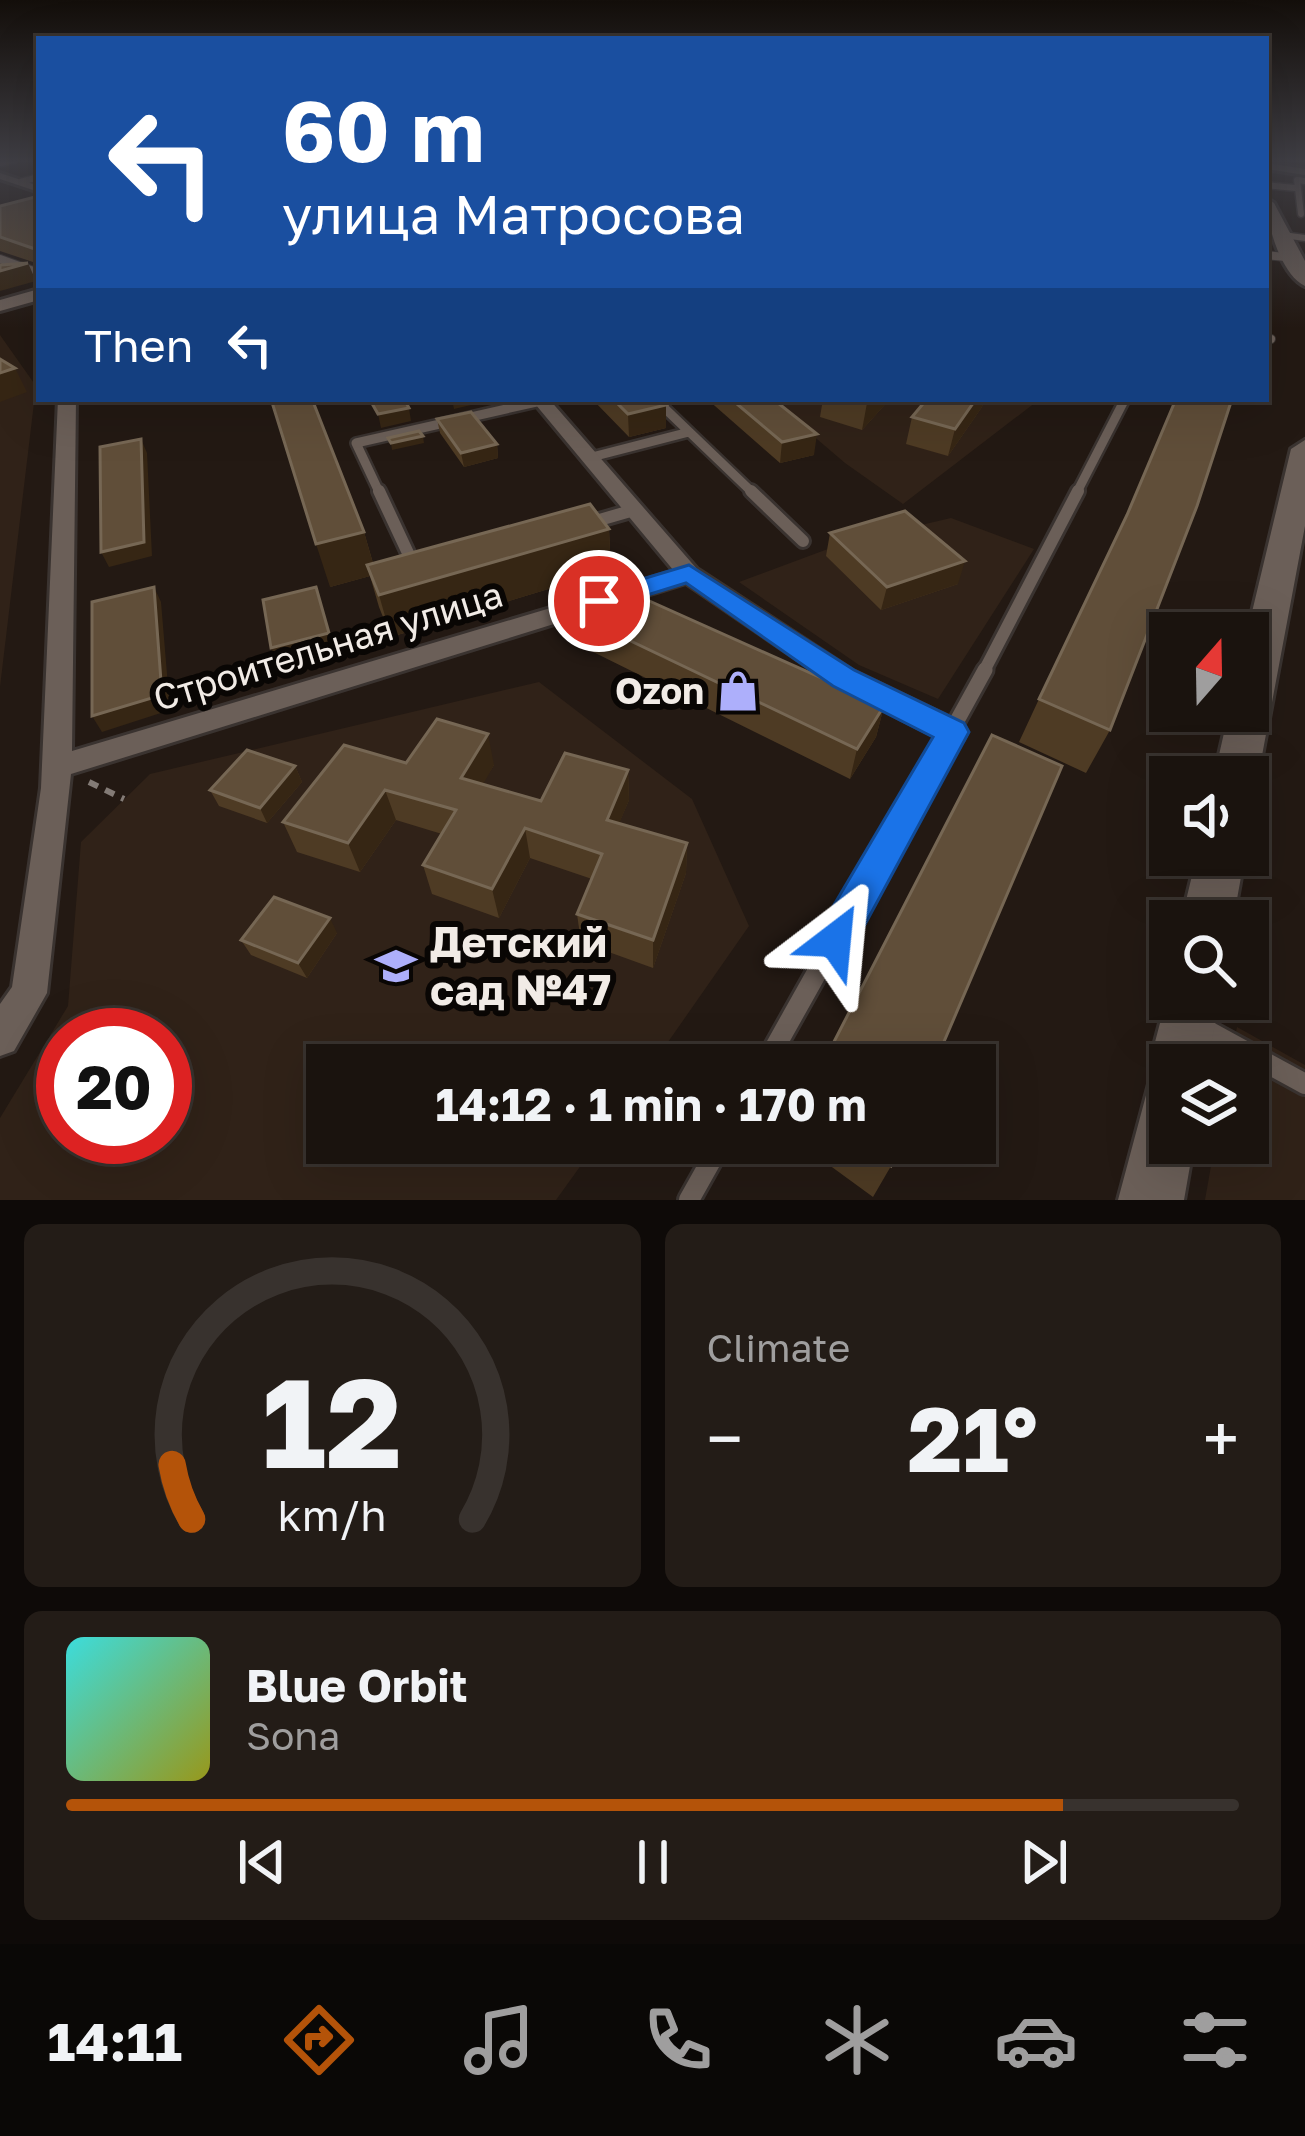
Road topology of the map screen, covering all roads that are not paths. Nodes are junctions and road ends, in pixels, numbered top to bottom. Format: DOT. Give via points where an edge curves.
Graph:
graph roads {
  1 [pos="1273,216"];
  2 [pos="1283,236"];
  3 [pos="1305,238"];
  4 [pos="1269,255"];
  5 [pos="1295,258"];
  6 [pos="0,259"];
  7 [pos="29,268"];
  8 [pos="14,272"];
  9 [pos="36,272"];
  10 [pos="1305,280"];
  11 [pos="36,298"];
  12 [pos="0,306"];
  13 [pos="70,402"];
  14 [pos="531,402"];
  15 [pos="542,402"];
  16 [pos="658,402"];
  17 [pos="1122,402"];
  18 [pos="689,432"];
  19 [pos="1305,451"];
  20 [pos="588,458"];
  21 [pos="634,511"];
  22 [pos="569,529"];
  23 [pos="803,541"];
  24 [pos="439,566"];
  25 [pos="689,574"];
  26 [pos="952,732"];
  27 [pos="1240,756"];
  28 [pos="56,767"];
  29 [pos="1186,1028"];
  30 [pos="0,1037"];
  31 [pos="777,1044"];
  32 [pos="1305,1084"];
  33 [pos="709,1164"];
  34 [pos="1158,1164"];
  35 [pos="689,1200"];
  36 [pos="1151,1200"];
  1 -- 2 [label="main road"];
  2 -- 3 [label="lane"];
  2 -- 5 [label="main road"];
  4 -- 5 [label="lane"];
  5 -- 10 [label="main road"];
  6 -- 7 [label="lane"];
  7 -- 8 [label="lane"];
  7 -- 9 [label="lane"];
  11 -- 12 [label="street"];
  13 -- 28 [label="street"];
  14 -- 24 [label="lane" via="356,443 417,572"];
  15 -- 20 [label="street"];
  16 -- 18 [label="lane"];
  17 -- 26 [label="lane"];
  18 -- 20 [label="lane"];
  18 -- 23 [label="lane"];
  19 -- 27 [label="main road"];
  20 -- 21 [label="street"];
  21 -- 22 [label="lane"];
  21 -- 25 [label="street"];
  25 -- 26 [label="street" via="844,678"];
  25 -- 28 [label="street, Строительная улица"];
  26 -- 31 [label="lane"];
  28 -- 30 [label="street" via="29,993"];
  29 -- 32 [label="lane"];
  33 -- 35 [label="lane"];
  34 -- 36 [label="main road"];
}
